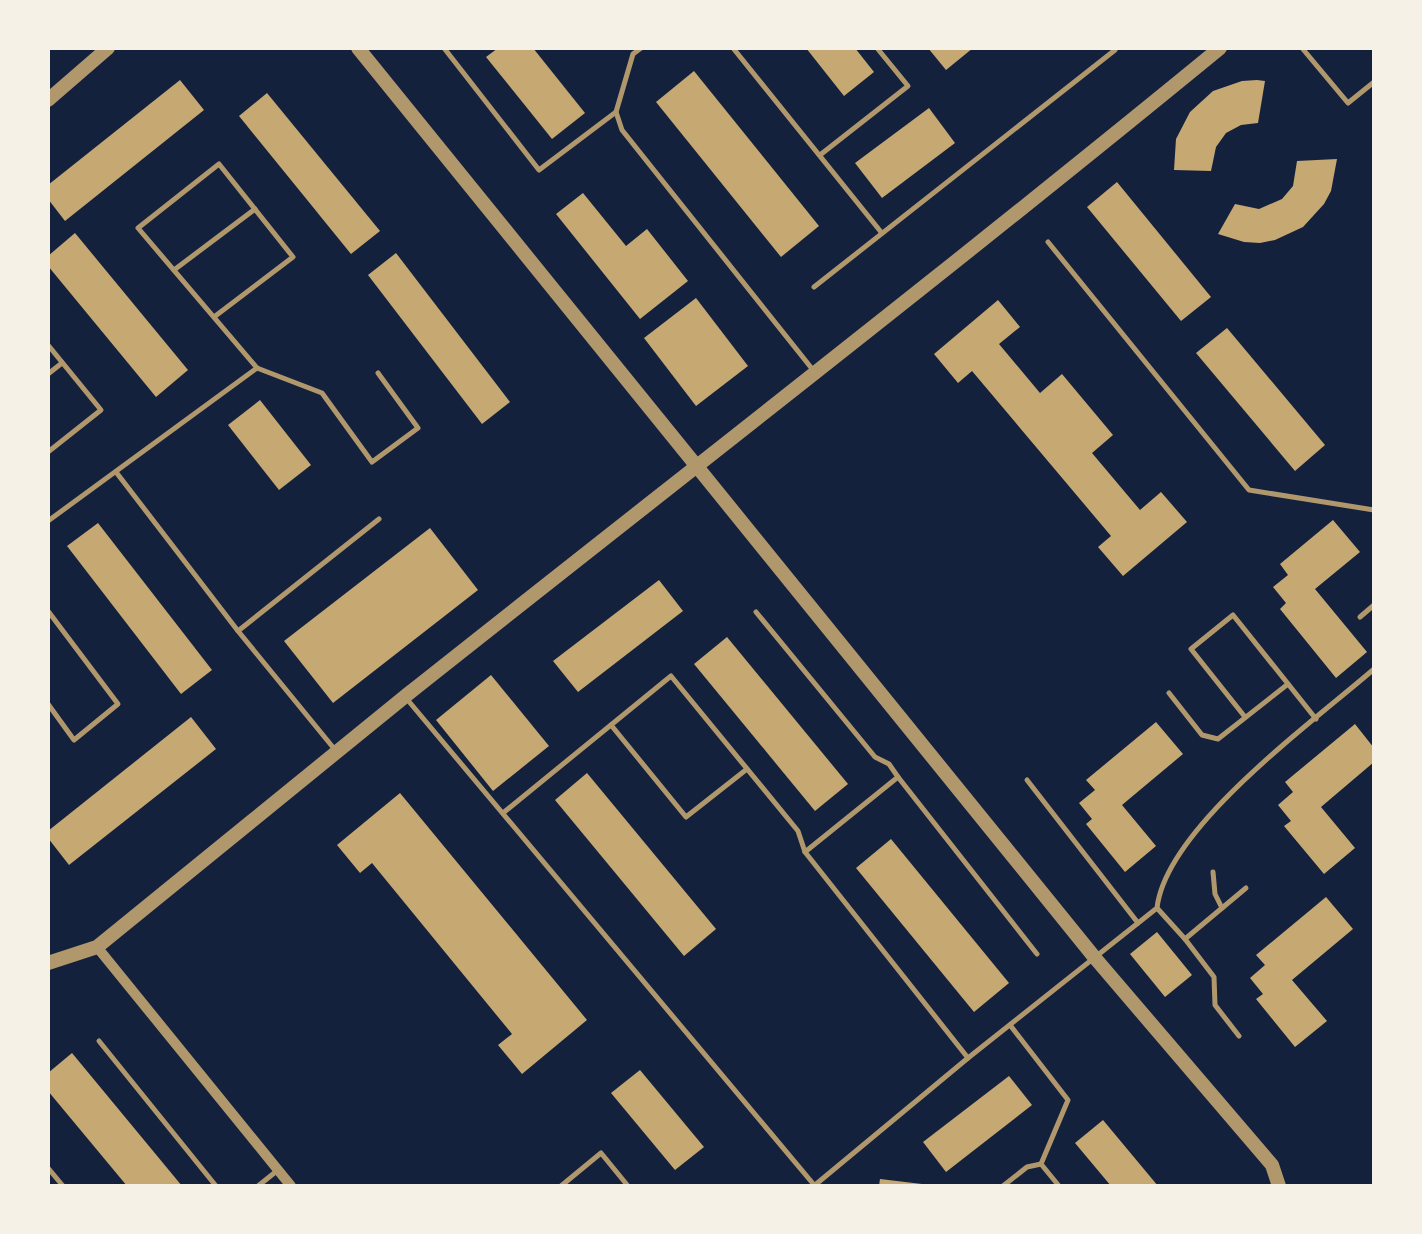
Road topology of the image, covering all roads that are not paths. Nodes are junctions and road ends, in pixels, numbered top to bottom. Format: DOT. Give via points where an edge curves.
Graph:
graph roads {
  1 [pos="108,48"];
  2 [pos="358,48"];
  3 [pos="444,48"];
  4 [pos="641,48"];
  5 [pos="733,48"];
  6 [pos="877,48"];
  7 [pos="1113,48"];
  8 [pos="1220,48"];
  9 [pos="1302,48"];
  10 [pos="1374,82"];
  11 [pos="48,100"];
  12 [pos="616,112"];
  13 [pos="820,156"];
  14 [pos="255,210"];
  15 [pos="882,233"];
  16 [pos="1048,242"];
  17 [pos="174,270"];
  18 [pos="814,287"];
  19 [pos="214,317"];
  20 [pos="48,345"];
  21 [pos="62,363"];
  22 [pos="257,368"];
  23 [pos="815,372"];
  24 [pos="48,374"];
  25 [pos="378,374"];
  26 [pos="48,452"];
  27 [pos="696,468"];
  28 [pos="116,472"];
  29 [pos="1374,510"];
  30 [pos="49,519"];
  31 [pos="380,519"];
  32 [pos="1374,605"];
  33 [pos="48,611"];
  34 [pos="756,612"];
  35 [pos="1360,617"];
  36 [pos="238,631"];
  37 [pos="1373,674"];
  38 [pos="1288,684"];
  39 [pos="1169,693"];
  40 [pos="405,697"];
  41 [pos="48,704"];
  42 [pos="1245,718"];
  43 [pos="1316,719"];
  44 [pos="610,724"];
  45 [pos="338,754"];
  46 [pos="747,769"];
  47 [pos="898,776"];
  48 [pos="1027,780"];
  49 [pos="503,812"];
  50 [pos="804,852"];
  51 [pos="1213,872"];
  52 [pos="1246,888"];
  53 [pos="1156,908"];
  54 [pos="1222,908"];
  55 [pos="1138,922"];
  56 [pos="1185,939"];
  57 [pos="96,947"];
  58 [pos="1037,954"];
  59 [pos="1095,958"];
  60 [pos="48,963"];
  61 [pos="1010,1026"];
  62 [pos="1240,1036"];
  63 [pos="99,1041"];
  64 [pos="968,1058"];
  65 [pos="1041,1164"];
  66 [pos="48,1168"];
  67 [pos="278,1170"];
  68 [pos="59,1185"];
  69 [pos="216,1186"];
  70 [pos="258,1186"];
  71 [pos="291,1186"];
  72 [pos="561,1186"];
  73 [pos="628,1186"];
  74 [pos="815,1186"];
  75 [pos="1002,1186"];
  76 [pos="1060,1186"];
  77 [pos="1279,1186"];
  1 -- 11 [label="street"];
  2 -- 27 [label="street"];
  3 -- 12 [label="lane" via="539,170"];
  4 -- 12 [label="lane"];
  5 -- 13 [label="lane"];
  6 -- 13 [label="lane" via="908,86"];
  7 -- 15 [label="lane"];
  8 -- 23 [label="street"];
  9 -- 10 [label="lane" via="1348,103"];
  12 -- 23 [label="lane" via="622,130"];
  13 -- 15 [label="lane"];
  14 -- 17 [label="lane"];
  14 -- 17 [label="lane" via="220,164 138,228"];
  14 -- 19 [label="lane" via="293,257"];
  15 -- 18 [label="lane"];
  16 -- 29 [label="lane" via="1249,490"];
  17 -- 19 [label="lane"];
  19 -- 22 [label="lane"];
  20 -- 21 [label="lane"];
  21 -- 24 [label="lane"];
  21 -- 26 [label="lane" via="101,410"];
  22 -- 25 [label="lane" via="322,393 372,462 418,428"];
  22 -- 28 [label="lane"];
  23 -- 27 [label="street"];
  27 -- 40 [label="street"];
  27 -- 59 [label="street"];
  28 -- 30 [label="lane"];
  28 -- 36 [label="lane"];
  31 -- 36 [label="lane"];
  32 -- 35 [label="lane"];
  33 -- 41 [label="lane" via="118,704 74,740"];
  34 -- 47 [label="lane"];
  36 -- 45 [label="lane"];
  37 -- 43 [label="lane"];
  38 -- 42 [label="lane"];
  38 -- 42 [label="lane" via="1233,615 1192,648"];
  38 -- 43 [label="lane"];
  39 -- 42 [label="lane" via="1202,735 1218,739"];
  40 -- 45 [label="street"];
  40 -- 49 [label="lane"];
  43 -- 53 [label="lane" via="1222,800 1182,847 1159,888"];
  44 -- 46 [label="lane" via="671,676"];
  44 -- 46 [label="lane" via="686,817"];
  44 -- 49 [label="lane"];
  45 -- 57 [label="street"];
  46 -- 50 [label="lane" via="798,831"];
  47 -- 50 [label="lane"];
  47 -- 58 [label="lane"];
  48 -- 55 [label="lane"];
  49 -- 74 [label="lane"];
  50 -- 64 [label="lane"];
  51 -- 54 [label="lane"];
  52 -- 54 [label="lane"];
  53 -- 55 [label="lane"];
  53 -- 56 [label="lane"];
  54 -- 56 [label="lane"];
  55 -- 59 [label="lane"];
  56 -- 62 [label="lane" via="1214,977 1215,1005"];
  57 -- 60 [label="street"];
  57 -- 67 [label="street"];
  59 -- 61 [label="lane"];
  59 -- 77 [label="street" via="1272,1166"];
  61 -- 64 [label="lane"];
  61 -- 65 [label="lane" via="1068,1100"];
  63 -- 69 [label="lane"];
  64 -- 74 [label="lane"];
  65 -- 75 [label="lane"];
  65 -- 76 [label="lane"];
  66 -- 68 [label="lane"];
  67 -- 70 [label="lane"];
  67 -- 71 [label="street"];
  72 -- 73 [label="lane" via="601,1153"];
}
